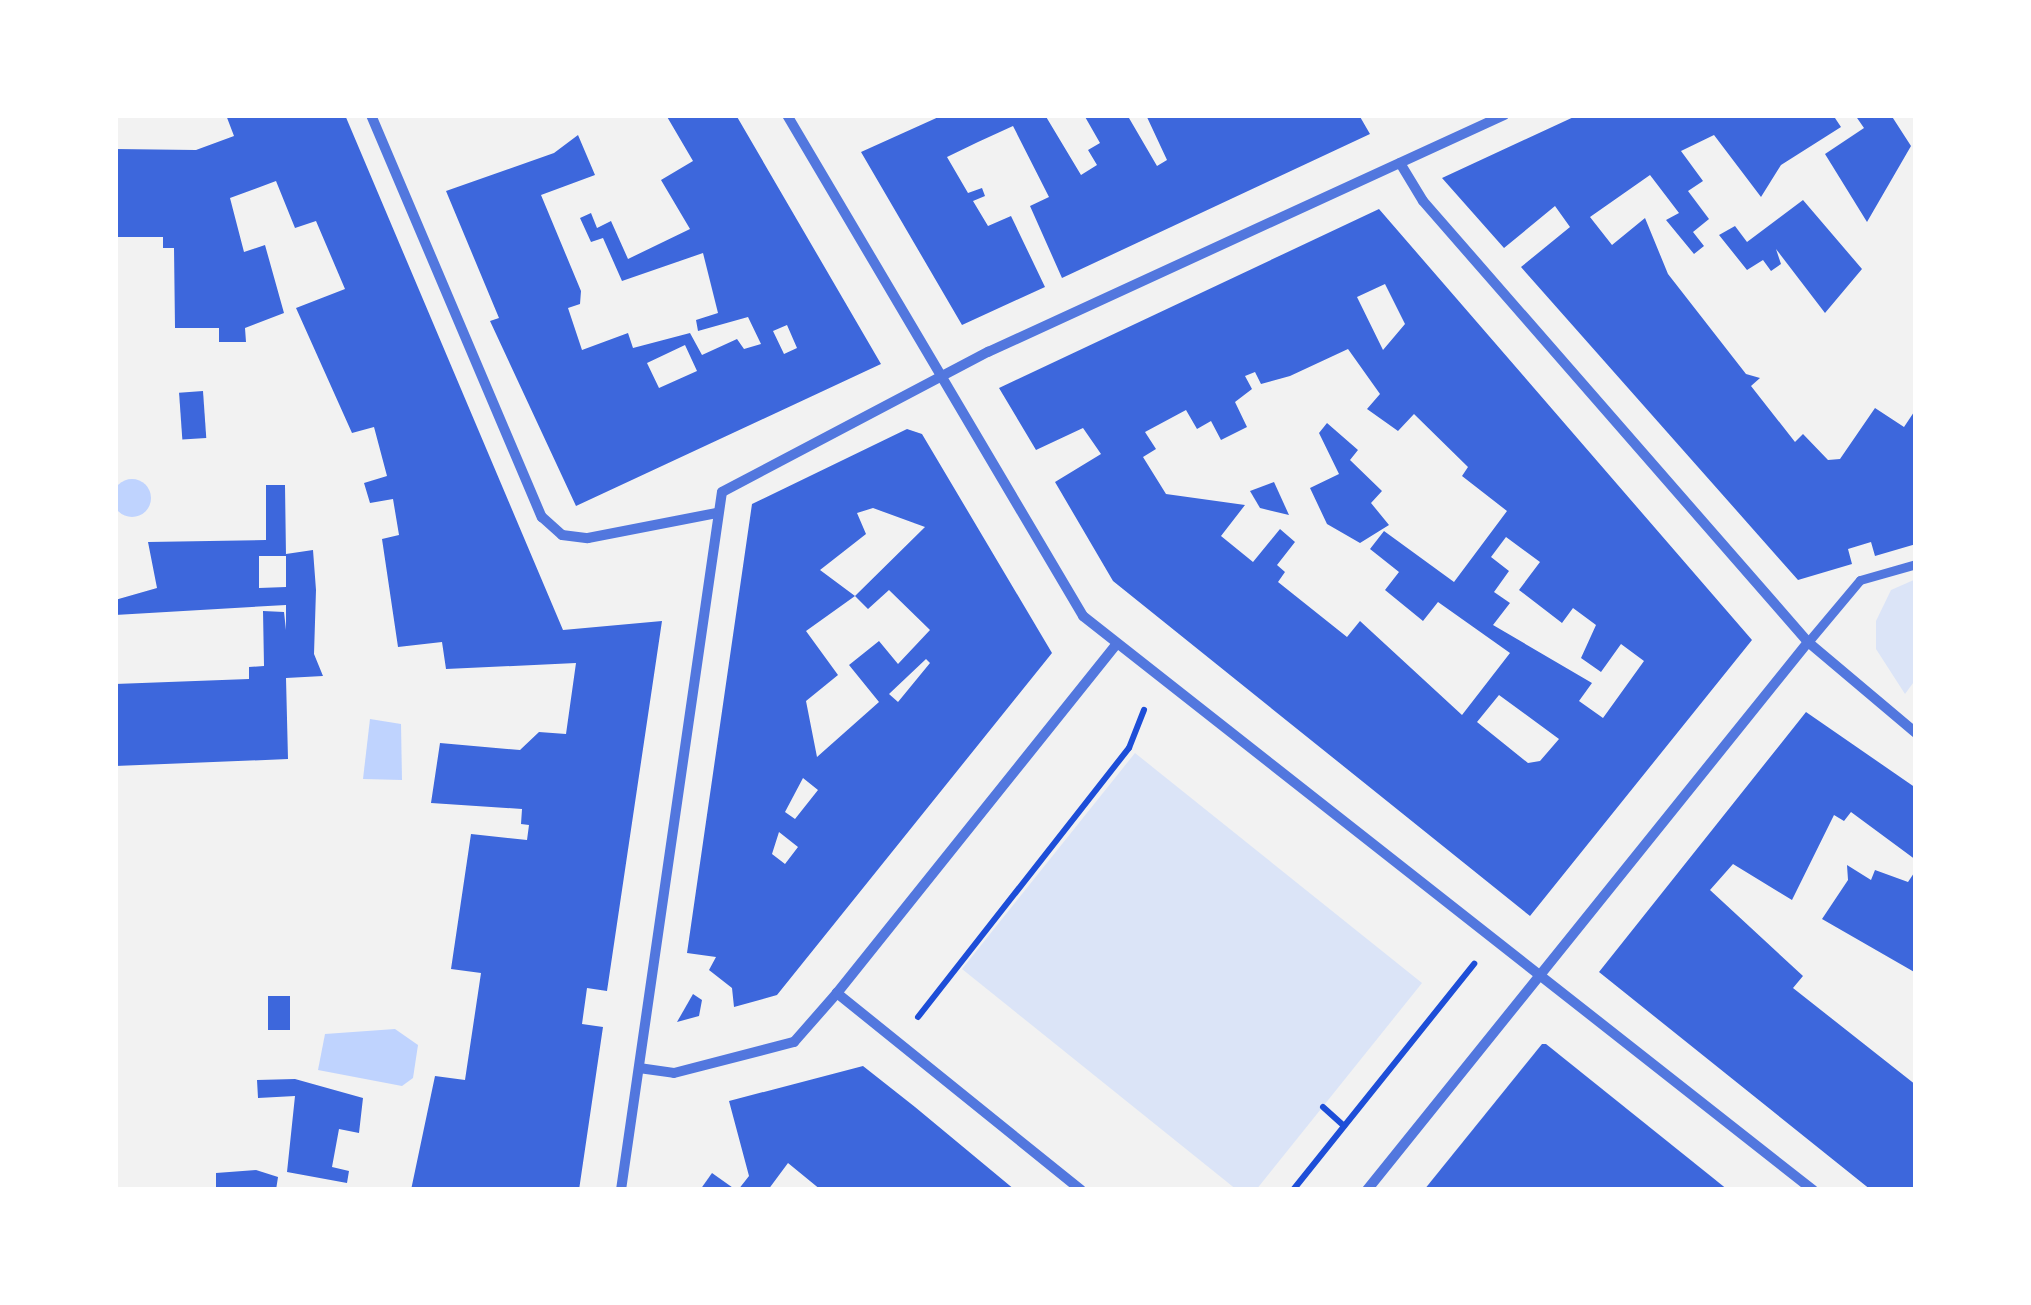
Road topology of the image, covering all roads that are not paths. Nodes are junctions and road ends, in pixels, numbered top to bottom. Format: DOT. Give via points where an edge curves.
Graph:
graph roads {
  1 [pos="371,115"];
  2 [pos="787,115"];
  3 [pos="1504,115"];
  4 [pos="1400,163"];
  5 [pos="940,378"];
  6 [pos="717,513"];
  7 [pos="1916,564"];
  8 [pos="1808,642"];
  9 [pos="1117,644"];
  10 [pos="1916,733"];
  11 [pos="1536,980"];
  12 [pos="837,993"];
  13 [pos="638,1068"];
  14 [pos="621,1190"];
  15 [pos="1081,1190"];
  16 [pos="1367,1190"];
  17 [pos="1813,1190"];
  1 -- 6 [label="street" via="542,517 562,535 588,538"];
  2 -- 5 [label="street"];
  3 -- 4 [label="street"];
  4 -- 5 [label="street"];
  4 -- 8 [label="street" via="1423,202"];
  5 -- 6 [label="street" via="736,481"];
  5 -- 9 [label="street" via="1083,616"];
  6 -- 13 [label="street"];
  7 -- 8 [label="street" via="1860,580"];
  8 -- 10 [label="street"];
  8 -- 11 [label="street"];
  9 -- 11 [label="street"];
  9 -- 12 [label="street"];
  11 -- 16 [label="street"];
  11 -- 17 [label="street" via="1594,1016"];
  12 -- 13 [label="street" via="794,1042 674,1074"];
  12 -- 15 [label="street"];
  13 -- 14 [label="street"];
}
